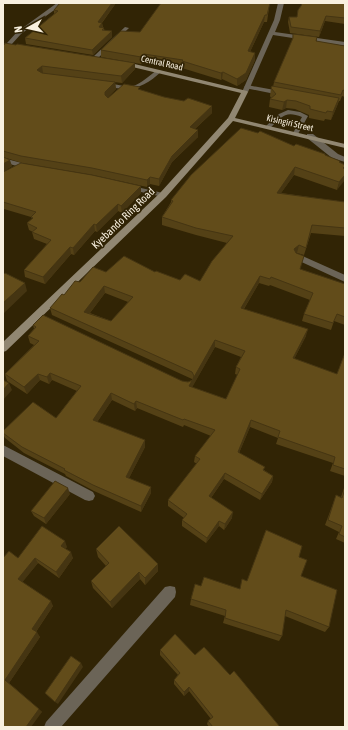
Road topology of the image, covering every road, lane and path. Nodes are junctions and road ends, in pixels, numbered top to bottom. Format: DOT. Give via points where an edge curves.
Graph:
graph roads {
  1 [pos="61,3"];
  2 [pos="281,3"];
  3 [pos="127,28"];
  4 [pos="271,33"];
  5 [pos="6,44"];
  6 [pos="345,44"];
  7 [pos="19,46"];
  8 [pos="87,57"];
  9 [pos="95,58"];
  10 [pos="106,60"];
  11 [pos="117,62"];
  12 [pos="159,71"];
  13 [pos="102,85"];
  14 [pos="123,88"];
  15 [pos="246,89"];
  16 [pos="118,92"];
  17 [pos="289,94"];
  18 [pos="231,119"];
  19 [pos="268,127"];
  20 [pos="296,133"];
  21 [pos="310,136"];
  22 [pos="345,146"];
  23 [pos="3,160"];
  24 [pos="345,160"];
  25 [pos="21,166"];
  26 [pos="36,169"];
  27 [pos="9,173"];
  28 [pos="121,185"];
  29 [pos="163,195"];
  30 [pos="298,257"];
  31 [pos="345,279"];
  32 [pos="38,314"];
  33 [pos="52,320"];
  34 [pos="3,348"];
  35 [pos="3,450"];
  36 [pos="89,496"];
  37 [pos="170,592"];
  38 [pos="51,727"];
  1 -- 5 [label="street"];
  2 -- 4 [label="street"];
  3 -- 9 [label="lane"];
  4 -- 6 [label="street"];
  4 -- 15 [label="street"];
  5 -- 7 [label="street"];
  8 -- 9 [label="street"];
  9 -- 10 [label="street"];
  11 -- 12 [label="street, Central Road"];
  12 -- 14 [label="lane" via="139,86"];
  12 -- 15 [label="street, Central Road"];
  13 -- 14 [label="lane"];
  14 -- 16 [label="lane"];
  15 -- 17 [label="lane"];
  15 -- 18 [label="street, Kyebando Ring Road"];
  18 -- 19 [label="street, Kisingiri Street"];
  18 -- 29 [label="street, Kyebando Ring Road"];
  19 -- 20 [label="street, Kisingiri Street"];
  19 -- 20 [label="lane" via="285,111 291,110 304,116"];
  20 -- 21 [label="street, Kisingiri Street"];
  21 -- 22 [label="street, Kisingiri Street"];
  21 -- 24 [label="street" via="334,156"];
  23 -- 25 [label="street"];
  25 -- 26 [label="street"];
  25 -- 27 [label="street"];
  28 -- 29 [label="street"];
  29 -- 32 [label="street, Kyebando Ring Road"];
  30 -- 31 [label="street"];
  32 -- 33 [label="street"];
  32 -- 34 [label="street, Kyebando Ring Road"];
  35 -- 36 [label="street"];
  37 -- 38 [label="street"];
}
